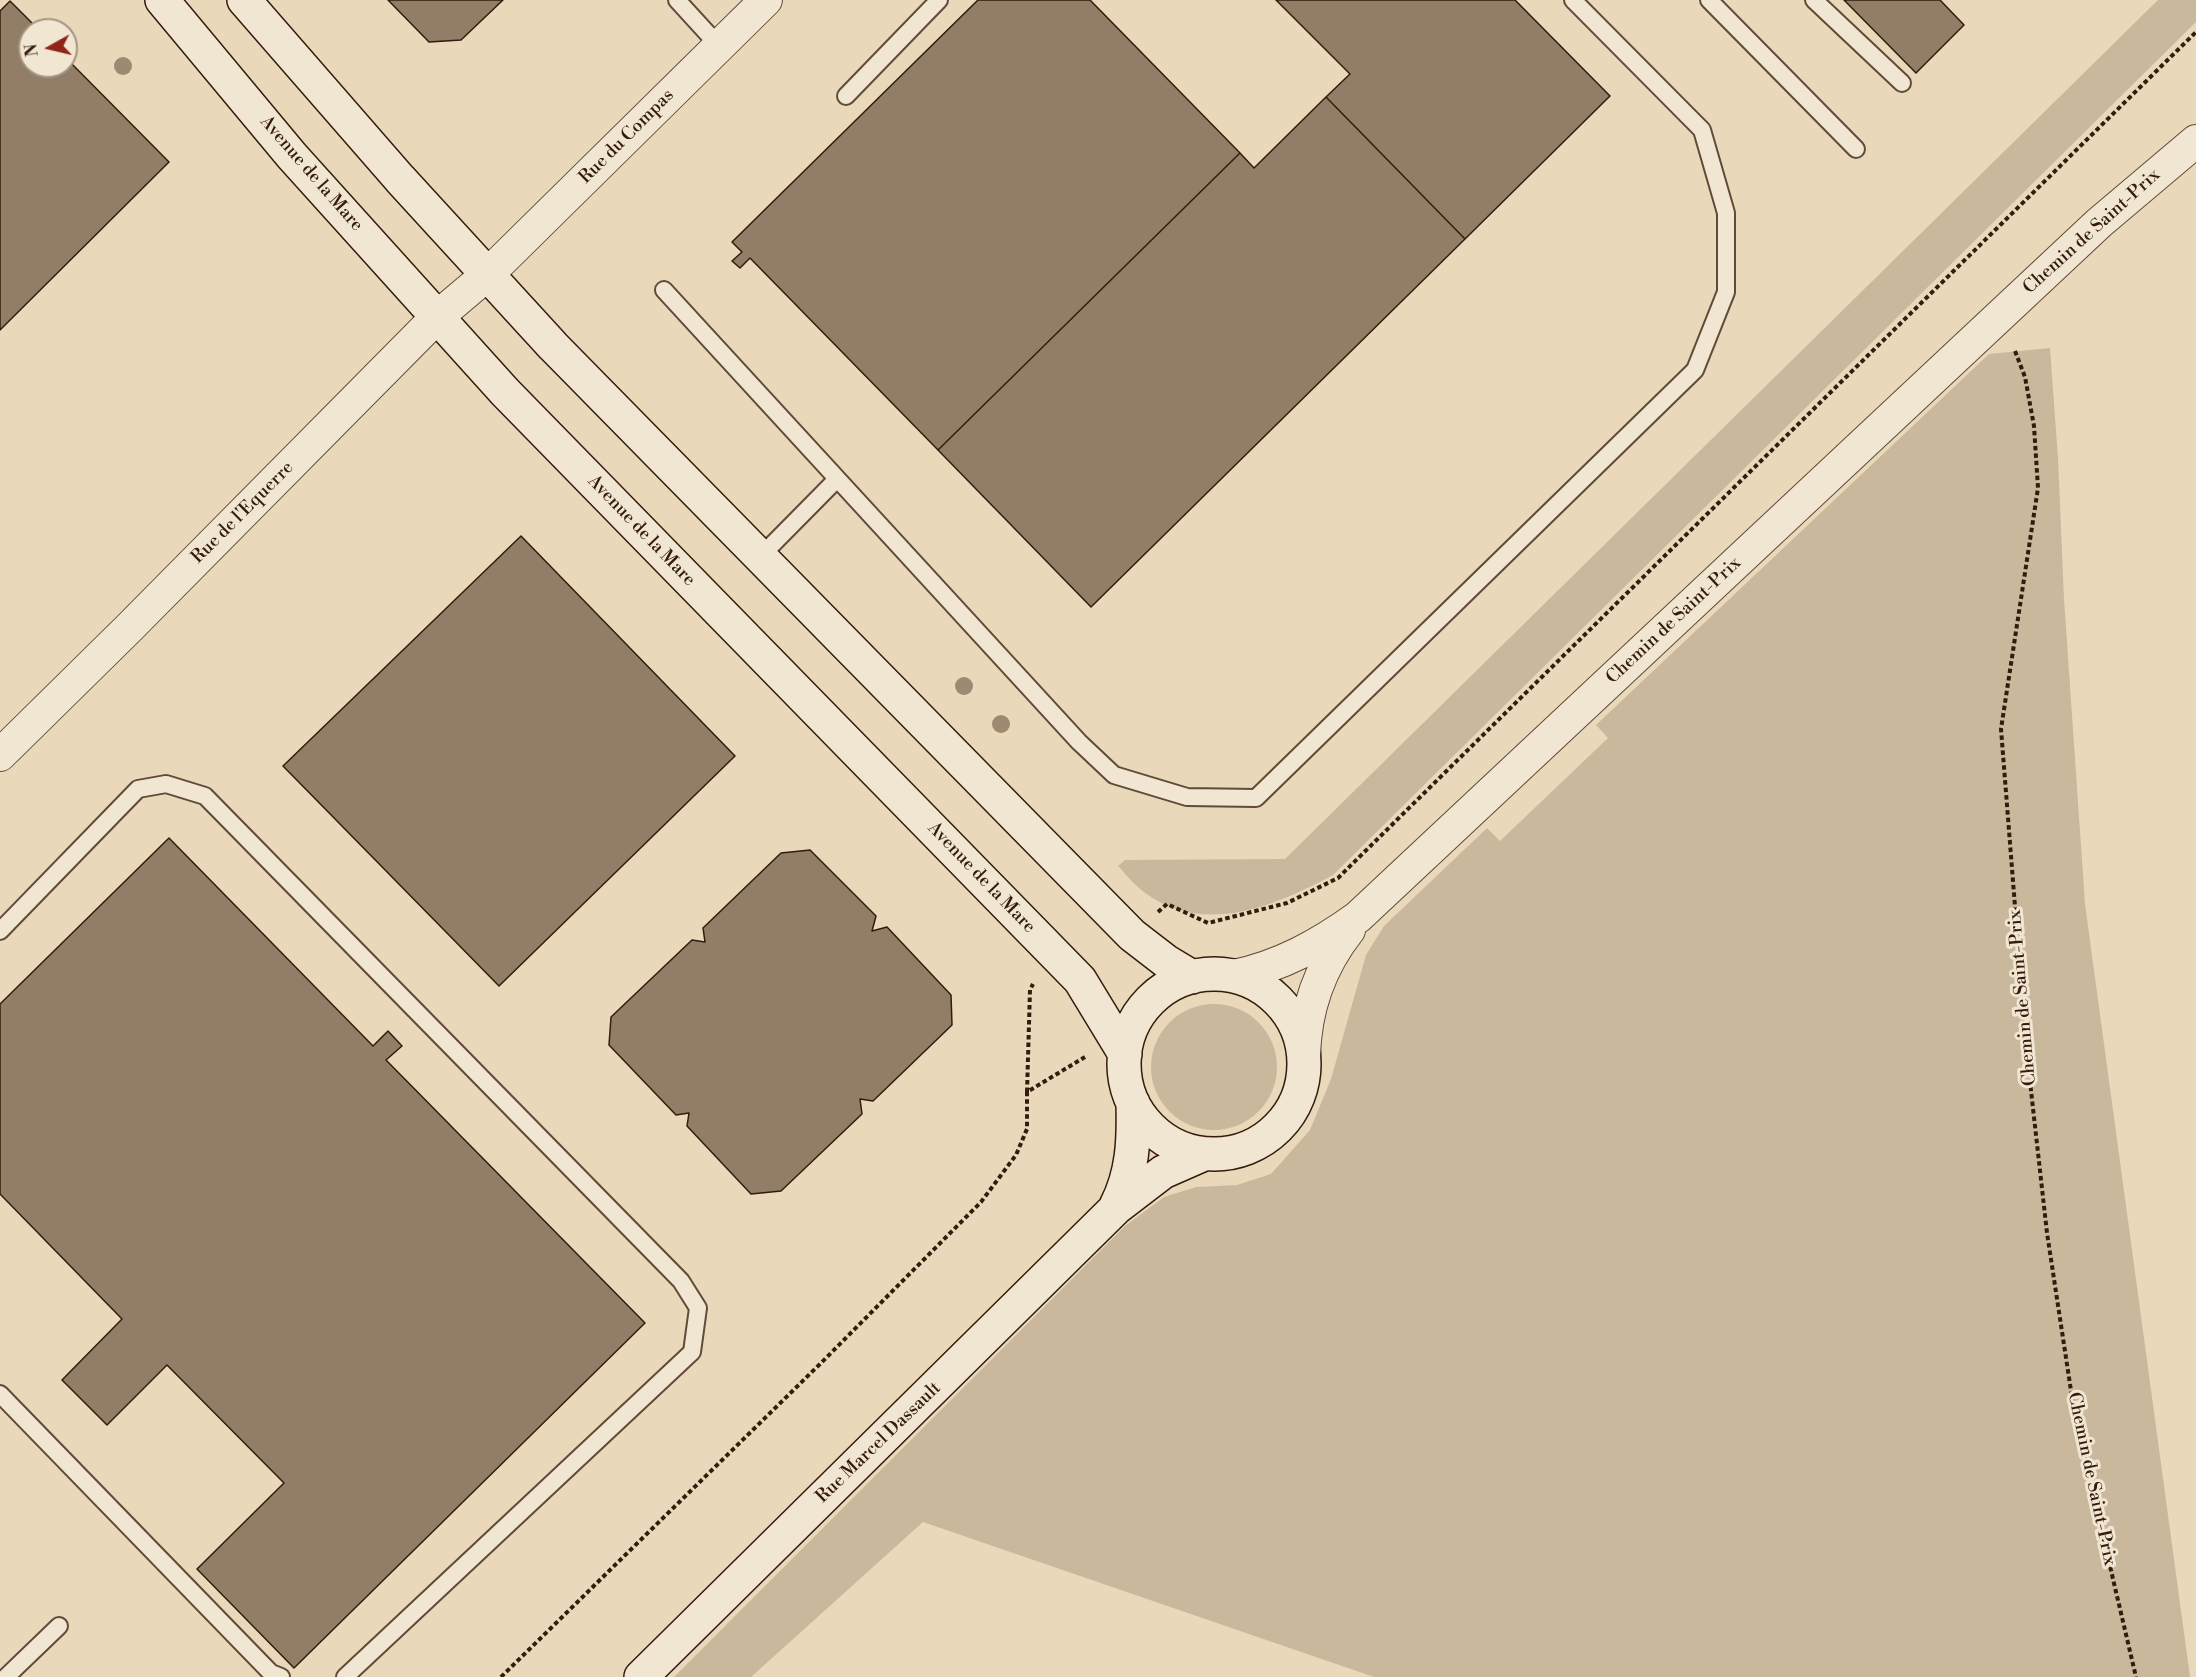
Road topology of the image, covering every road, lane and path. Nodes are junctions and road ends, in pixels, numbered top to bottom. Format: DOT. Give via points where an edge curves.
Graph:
graph roads {
  1 [pos="162,0"];
  2 [pos="244,0"];
  3 [pos="677,0"];
  4 [pos="766,0"];
  5 [pos="939,0"];
  6 [pos="1573,0"];
  7 [pos="1709,0"];
  8 [pos="1815,0"];
  9 [pos="2196,32"];
  10 [pos="719,46"];
  11 [pos="1902,83"];
  12 [pos="846,96"];
  13 [pos="2196,141"];
  14 [pos="1856,149"];
  15 [pos="488,274"];
  16 [pos="664,290"];
  17 [pos="436,318"];
  18 [pos="1990,326"];
  19 [pos="837,479"];
  20 [pos="760,557"];
  21 [pos="0,754"];
  22 [pos="1359,917"];
  23 [pos="1151,918"];
  24 [pos="0,931"];
  25 [pos="1234,976"];
  26 [pos="1192,977"];
  27 [pos="1037,978"];
  28 [pos="1092,1053"];
  29 [pos="1125,1054"];
  30 [pos="1304,1058"];
  31 [pos="1027,1092"];
  32 [pos="1133,1103"];
  33 [pos="1204,1154"];
  34 [pos="1116,1208"];
  35 [pos="0,1395"];
  36 [pos="59,1626"];
  37 [pos="6,1677"];
  38 [pos="281,1677"];
  39 [pos="345,1677"];
  40 [pos="501,1677"];
  41 [pos="641,1677"];
  42 [pos="2136,1677"];
  1 -- 17 [label="street, Avenue de la Mare" via="292,156"];
  2 -- 15 [label="street"];
  3 -- 10 [label="lane"];
  4 -- 10 [label="street, Rue du Compas"];
  5 -- 12 [label="lane"];
  6 -- 19 [label="lane" via="1702,130 1726,213 1726,292 1695,370 1256,798 1187,797 1114,775 1079,742"];
  7 -- 14 [label="lane"];
  8 -- 11 [label="lane"];
  9 -- 23 [label="path" via="1338,878 1287,903 1208,923 1167,904"];
  10 -- 15 [label="street, Rue du Compas"];
  13 -- 18 [label="street, Chemin de Saint-Prix" via="2099,223"];
  15 -- 17 [label="street, Rue de l'Equerre"];
  15 -- 20 [label="street" via="553,346"];
  16 -- 19 [label="lane"];
  17 -- 21 [label="street, Rue de l'Equerre"];
  17 -- 29 [label="street, Avenue de la Mare" via="1080,980"];
  18 -- 22 [label="street, Chemin de Saint-Prix"];
  18 -- 42 [label="path, Chemin de Saint-Prix" via="2014,349 2025,377 2034,426 2038,488 2001,729 2028,1058 2047,1233 2075,1418"];
  19 -- 20 [label="lane"];
  20 -- 26 [label="street" via="1132,935"];
  22 -- 25 [label="street, Chemin de Saint-Prix" via="1289,960"];
  22 -- 30 [label="street, Chemin de Saint-Prix" via="1327,962 1310,1003"];
  24 -- 39 [label="lane" via="138,789 166,784 205,796 681,1281 698,1308 692,1352"];
  25 -- 26 [label="street"];
  25 -- 30 [label="street" via="1258,986 1285,1008 1295,1023"];
  26 -- 29 [label="street" via="1167,988 1147,1005 1132,1028"];
  27 -- 31 [label="path" via="1030,990"];
  28 -- 31 [label="path"];
  29 -- 32 [label="street"];
  30 -- 33 [label="street" via="1300,1092 1293,1108 1271,1135 1239,1151"];
  31 -- 40 [label="path" via="1027,1129 1016,1155 981,1202"];
  32 -- 33 [label="street" via="1158,1135 1185,1150"];
  32 -- 34 [label="street, Rue Marcel Dassault" via="1133,1154"];
  33 -- 34 [label="street, Rue Marcel Dassault" via="1162,1172"];
  34 -- 41 [label="street, Rue Marcel Dassault"];
  35 -- 38 [label="lane" via="271,1673"];
  36 -- 37 [label="lane"];
}
